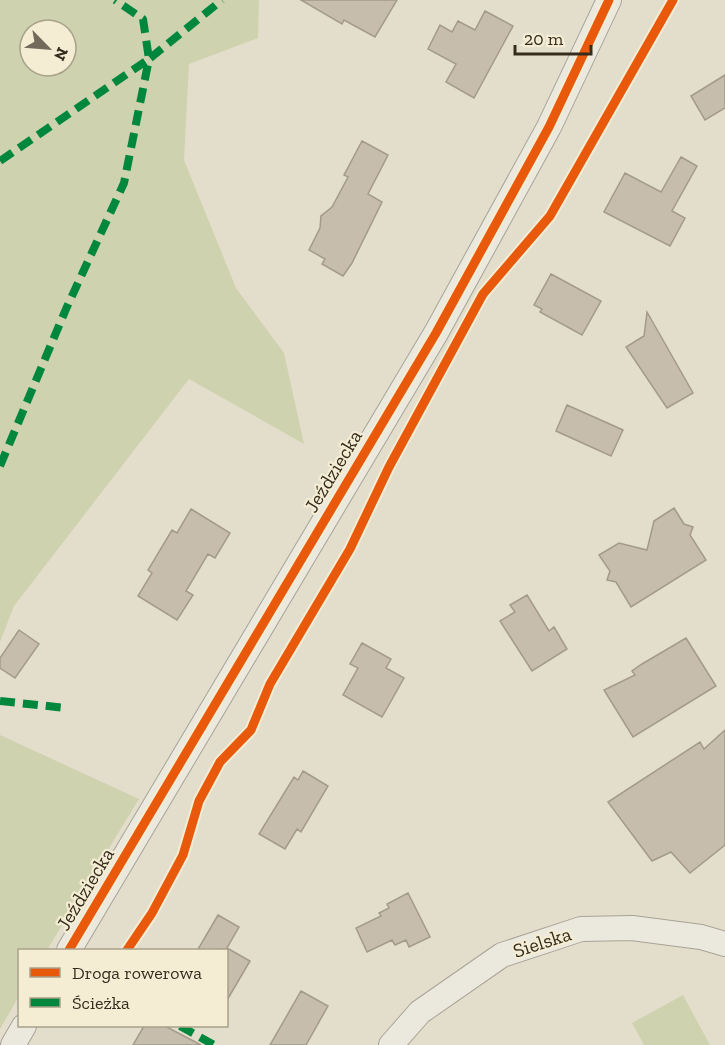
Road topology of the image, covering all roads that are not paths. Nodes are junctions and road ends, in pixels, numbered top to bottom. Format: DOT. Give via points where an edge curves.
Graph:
graph roads {
  1 [pos="609,0"];
  2 [pos="725,943"];
  3 [pos="70,949"];
  4 [pos="23,1027"];
  5 [pos="13,1045"];
  6 [pos="391,1045"];
  1 -- 3 [label="street, Jeździecka" via="536,153 430,342"];
  2 -- 6 [label="street, Sielska" via="632,928 581,929 502,956 420,1012"];
  4 -- 5 [label="street"];
}
